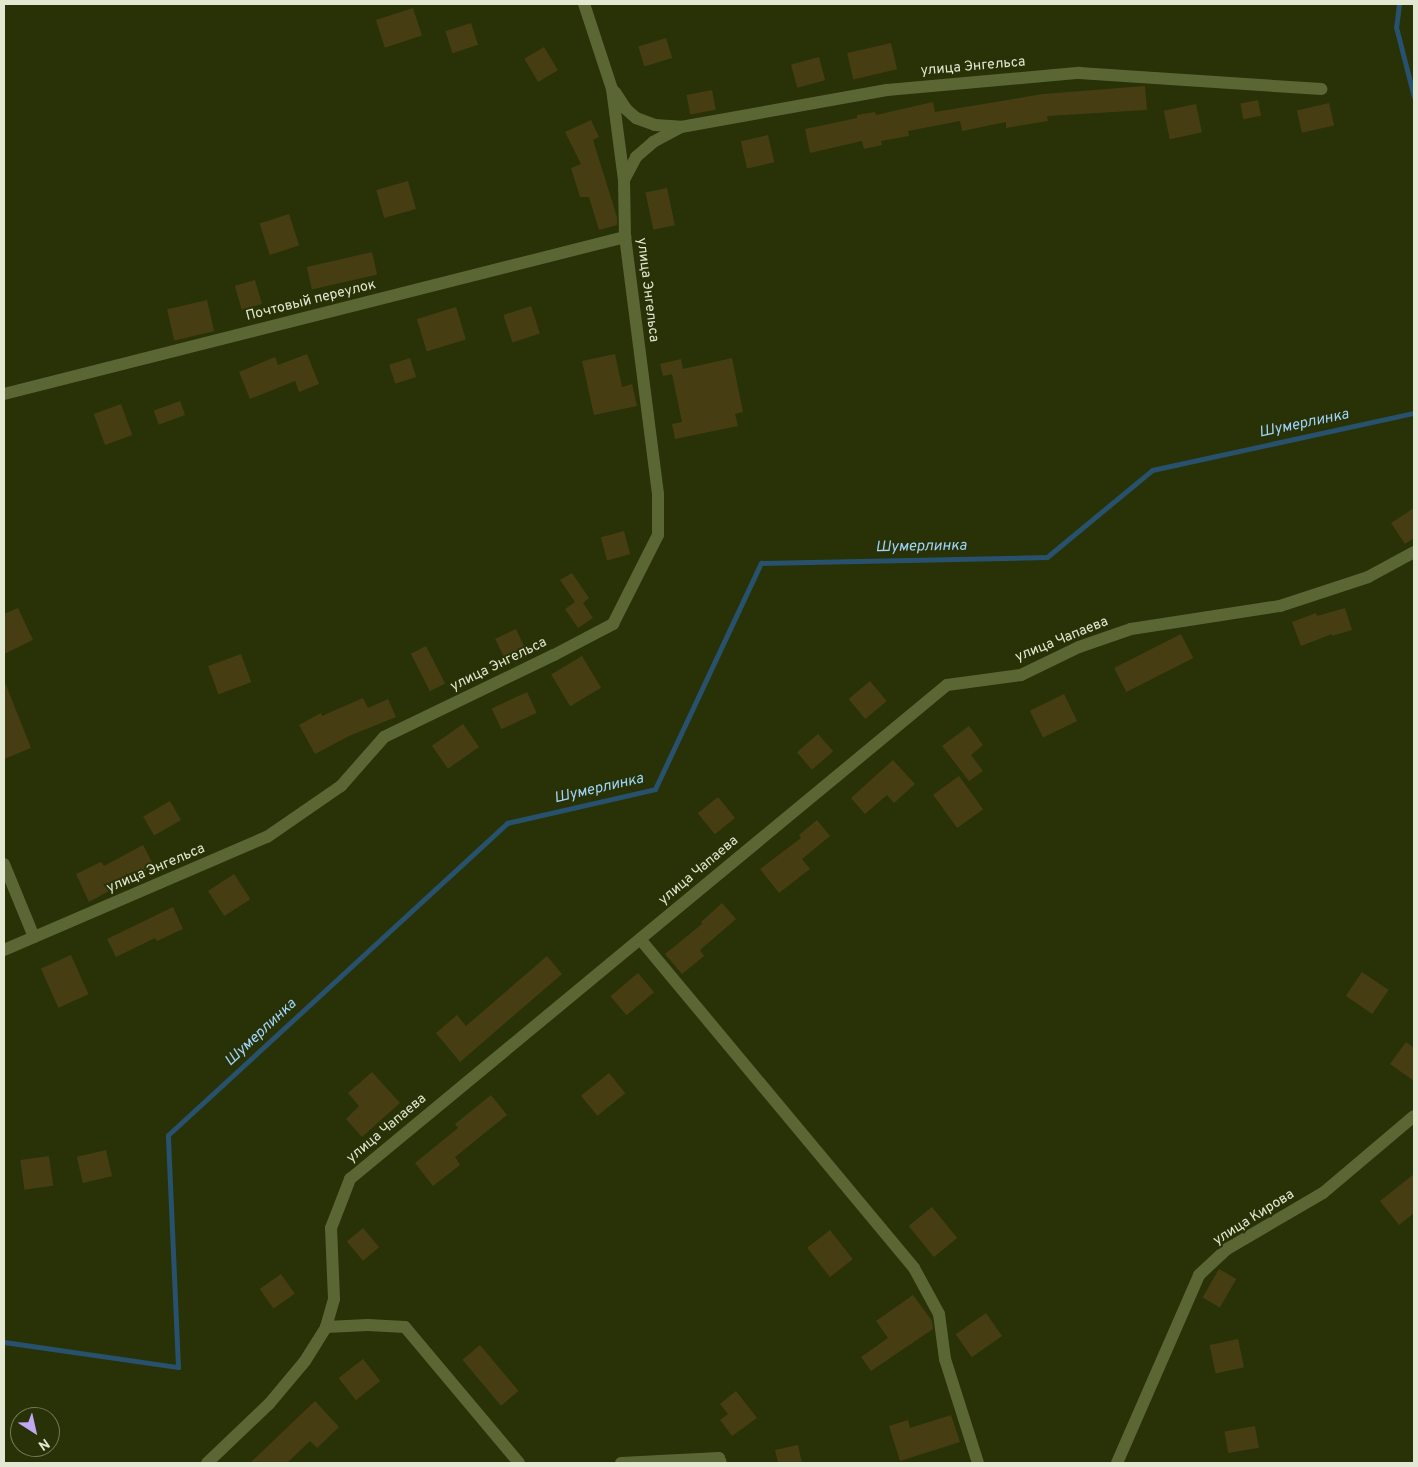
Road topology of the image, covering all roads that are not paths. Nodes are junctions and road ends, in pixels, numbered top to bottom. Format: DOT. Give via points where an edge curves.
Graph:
graph roads {
  1 [pos="584,4"];
  2 [pos="612,89"];
  3 [pos="1321,89"];
  4 [pos="681,127"];
  5 [pos="624,180"];
  6 [pos="625,237"];
  7 [pos="4,394"];
  8 [pos="1414,552"];
  9 [pos="4,864"];
  10 [pos="34,937"];
  11 [pos="640,939"];
  12 [pos="4,950"];
  13 [pos="1414,1116"];
  14 [pos="326,1327"];
  15 [pos="207,1463"];
  16 [pos="519,1463"];
  17 [pos="622,1463"];
  18 [pos="722,1463"];
  19 [pos="978,1463"];
  20 [pos="1117,1463"];
  1 -- 2 [label="street, улица Энгельса"];
  2 -- 4 [label="street" via="636,118 655,125"];
  2 -- 5 [label="street, улица Энгельса"];
  3 -- 4 [label="street, улица Энгельса" via="1080,73 887,90"];
  4 -- 5 [label="street, улица Энгельса" via="653,142 636,157"];
  5 -- 6 [label="street, улица Энгельса"];
  6 -- 7 [label="street, Почтовый переулок"];
  6 -- 10 [label="street, улица Энгельса" via="658,494 658,535 613,624 384,737 341,786 267,837"];
  8 -- 11 [label="street, улица Чапаева" via="1368,577 1280,606 1131,629 1079,647 1021,674 947,685"];
  9 -- 10 [label="street"];
  10 -- 12 [label="street, улица Энгельса"];
  11 -- 14 [label="street, улица Чапаева" via="350,1179 331,1228 334,1299"];
  11 -- 19 [label="street" via="914,1268 940,1314 946,1359"];
  13 -- 20 [label="street, улица Кирова" via="1323,1193 1227,1249 1199,1275"];
  14 -- 15 [label="street, улица Чапаева" via="305,1361 268,1404"];
  14 -- 16 [label="street" via="405,1327"];
  17 -- 18 [label="street" via="719,1458"];
}
